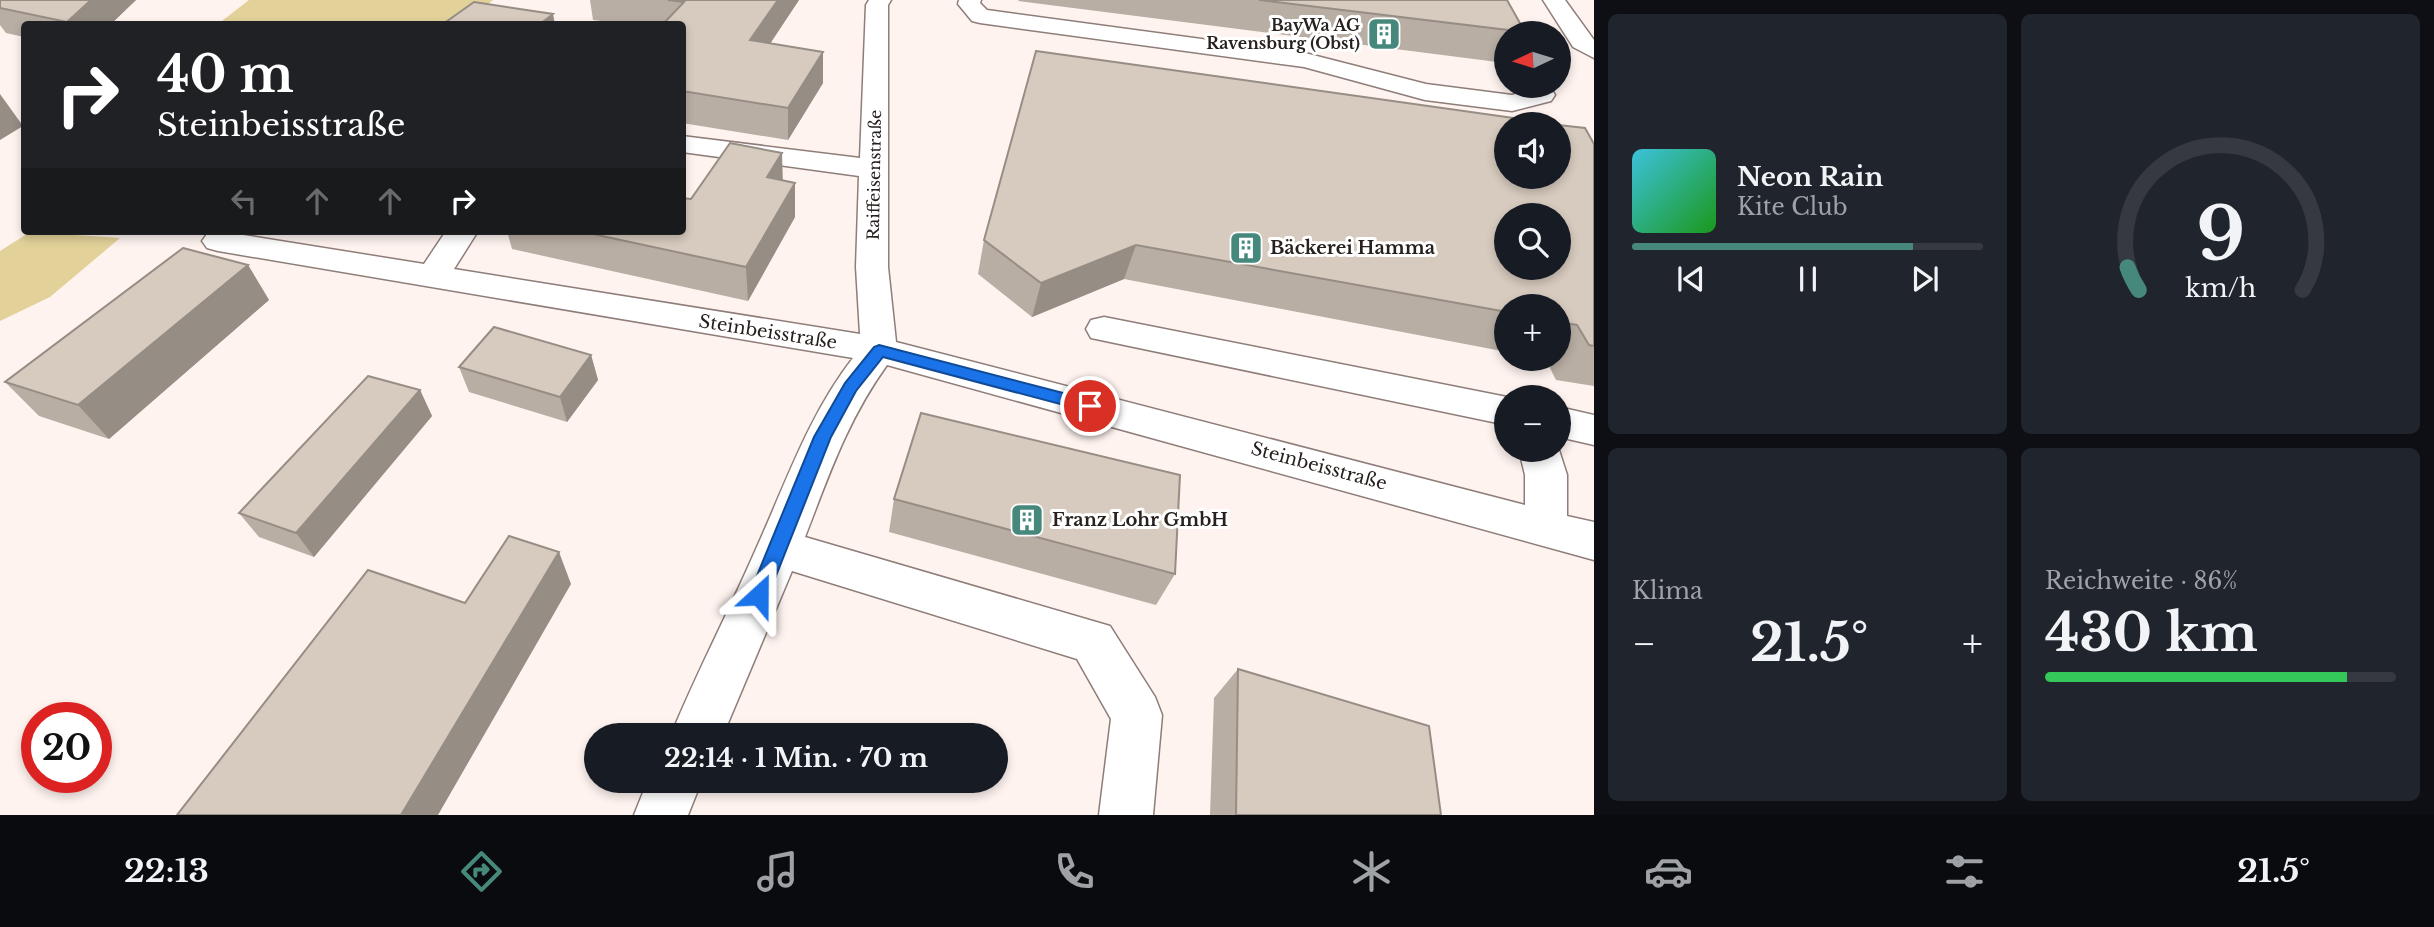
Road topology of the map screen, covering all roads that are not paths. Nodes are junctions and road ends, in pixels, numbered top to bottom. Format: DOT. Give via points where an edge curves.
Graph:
graph roads {
  1 [pos="880,0"];
  2 [pos="970,0"];
  3 [pos="1554,0"];
  4 [pos="1594,51"];
  5 [pos="1531,98"];
  6 [pos="686,145"];
  7 [pos="874,169"];
  8 [pos="459,235"];
  9 [pos="218,241"];
  10 [pos="432,276"];
  11 [pos="1104,329"];
  12 [pos="879,350"];
  13 [pos="1494,408"];
  14 [pos="1571,424"];
  15 [pos="1594,429"];
  16 [pos="1542,462"];
  17 [pos="1546,528"];
  18 [pos="1594,541"];
  19 [pos="779,548"];
  20 [pos="701,723"];
  21 [pos="670,793"];
  22 [pos="661,815"];
  23 [pos="1126,815"];
  1 -- 7 [label="street, Raiffeisenstraße"];
  2 -- 5 [label="street" via="980,16 1305,60 1424,92 1512,103"];
  3 -- 4 [label="street" via="1581,42"];
  6 -- 7 [label="street"];
  7 -- 12 [label="street, Raiffeisenstraße" via="872,267"];
  8 -- 10 [label="street"];
  9 -- 10 [label="street, Steinbeisstraße"];
  10 -- 12 [label="street, Steinbeisstraße"];
  11 -- 13 [label="street"];
  12 -- 17 [label="street, Steinbeisstraße"];
  12 -- 19 [label="street" via="850,387 822,437"];
  14 -- 15 [label="street"];
  16 -- 17 [label="street"];
  17 -- 18 [label="street, Steinbeisstraße"];
  19 -- 20 [label="street"];
  19 -- 23 [label="street" via="1093,642 1137,715"];
  21 -- 22 [label="street"];
}
